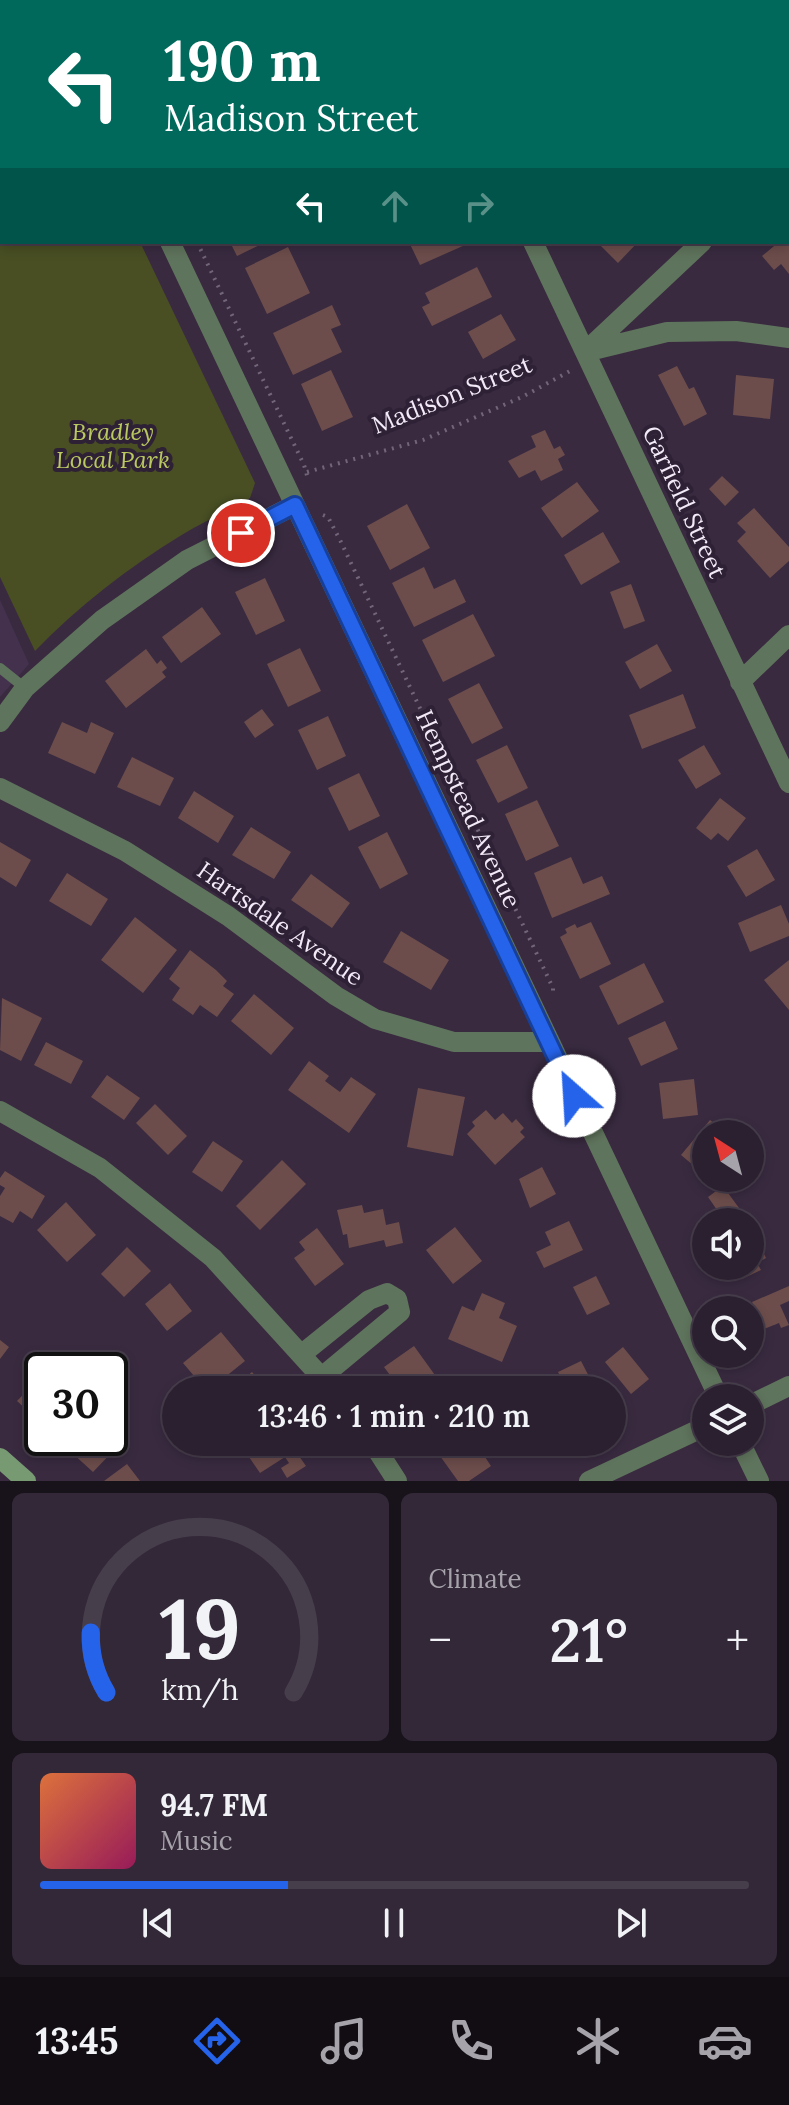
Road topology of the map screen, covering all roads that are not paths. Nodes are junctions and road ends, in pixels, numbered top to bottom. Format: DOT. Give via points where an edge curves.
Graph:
graph roads {
  1 [pos="171,244"];
  2 [pos="534,244"];
  3 [pos="700,244"];
  4 [pos="789,338"];
  5 [pos="588,360"];
  6 [pos="295,505"];
  7 [pos="789,635"];
  8 [pos="0,668"];
  9 [pos="740,682"];
  10 [pos="25,688"];
  11 [pos="0,722"];
  12 [pos="789,783"];
  13 [pos="0,788"];
  14 [pos="548,1042"];
  15 [pos="0,1111"];
  16 [pos="302,1354"];
  17 [pos="322,1376"];
  18 [pos="335,1376"];
  19 [pos="712,1384"];
  20 [pos="789,1386"];
  21 [pos="764,1398"];
  22 [pos="692,1433"];
  23 [pos="381,1456"];
  24 [pos="747,1456"];
  25 [pos="0,1458"];
  26 [pos="26,1481"];
  27 [pos="397,1481"];
  28 [pos="589,1481"];
  29 [pos="759,1481"];
  1 -- 6 [label="street, Hempstead Avenue"];
  2 -- 5 [label="street, Garfield Street"];
  3 -- 5 [label="street"];
  4 -- 5 [label="street" via="736,331 667,332"];
  5 -- 9 [label="street, Garfield Street"];
  6 -- 10 [label="street" via="187,560 102,620"];
  6 -- 14 [label="street, Hempstead Avenue"];
  7 -- 9 [label="street"];
  8 -- 10 [label="lane"];
  9 -- 12 [label="street, Garfield Street"];
  10 -- 11 [label="street"];
  13 -- 14 [label="street, Hartsdale Avenue" via="125,851 375,1019 454,1042"];
  14 -- 19 [label="street, Hempstead Avenue"];
  15 -- 16 [label="street" via="100,1168 202,1249"];
  16 -- 17 [label="street"];
  16 -- 18 [label="street" via="369,1300 387,1293 397,1299 400,1312"];
  20 -- 21 [label="street"];
  22 -- 28 [label="street"];
  23 -- 27 [label="street"];
  24 -- 29 [label="street"];
  25 -- 26 [label="street"];
}
